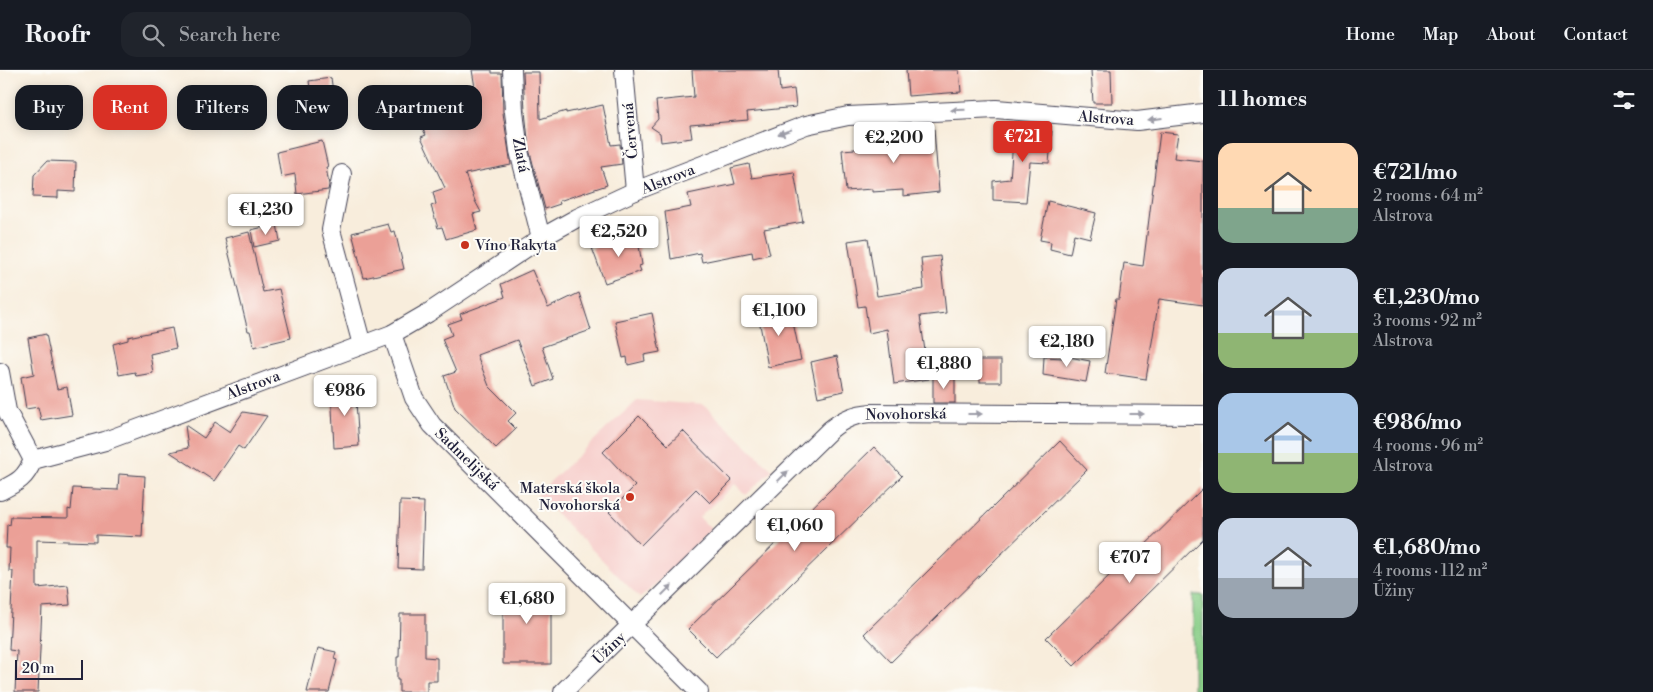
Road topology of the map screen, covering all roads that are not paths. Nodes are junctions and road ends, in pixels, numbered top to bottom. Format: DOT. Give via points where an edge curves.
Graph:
graph roads {
  1 [pos="512,70"];
  2 [pos="624,70"];
  3 [pos="1203,113"];
  4 [pos="342,174"];
  5 [pos="636,191"];
  6 [pos="541,238"];
  7 [pos="392,334"];
  8 [pos="362,345"];
  9 [pos="0,372"];
  10 [pos="1203,415"];
  11 [pos="34,460"];
  12 [pos="0,491"];
  13 [pos="633,624"];
  14 [pos="563,692"];
  15 [pos="699,692"];
  1 -- 6 [label="street, Zlatá" via="519,151"];
  2 -- 5 [label="street, Červená"];
  3 -- 5 [label="street, Alstrova, one-way" via="1137,121 996,109 848,116 768,138"];
  4 -- 8 [label="street" via="331,230"];
  5 -- 6 [label="street, Alstrova"];
  6 -- 7 [label="street, Alstrova"];
  7 -- 8 [label="street, Alstrova"];
  7 -- 13 [label="street, Sadmelijská" via="414,398 432,425"];
  8 -- 11 [label="street, Alstrova" via="105,441"];
  9 -- 11 [label="street" via="7,411"];
  13 -- 10 [label="street, Novohorská, one-way" via="830,430 849,417 872,413"];
  11 -- 12 [label="street" via="28,473"];
  13 -- 14 [label="street, Úžiny"];
  13 -- 15 [label="street, Sadmelijská"];
}
